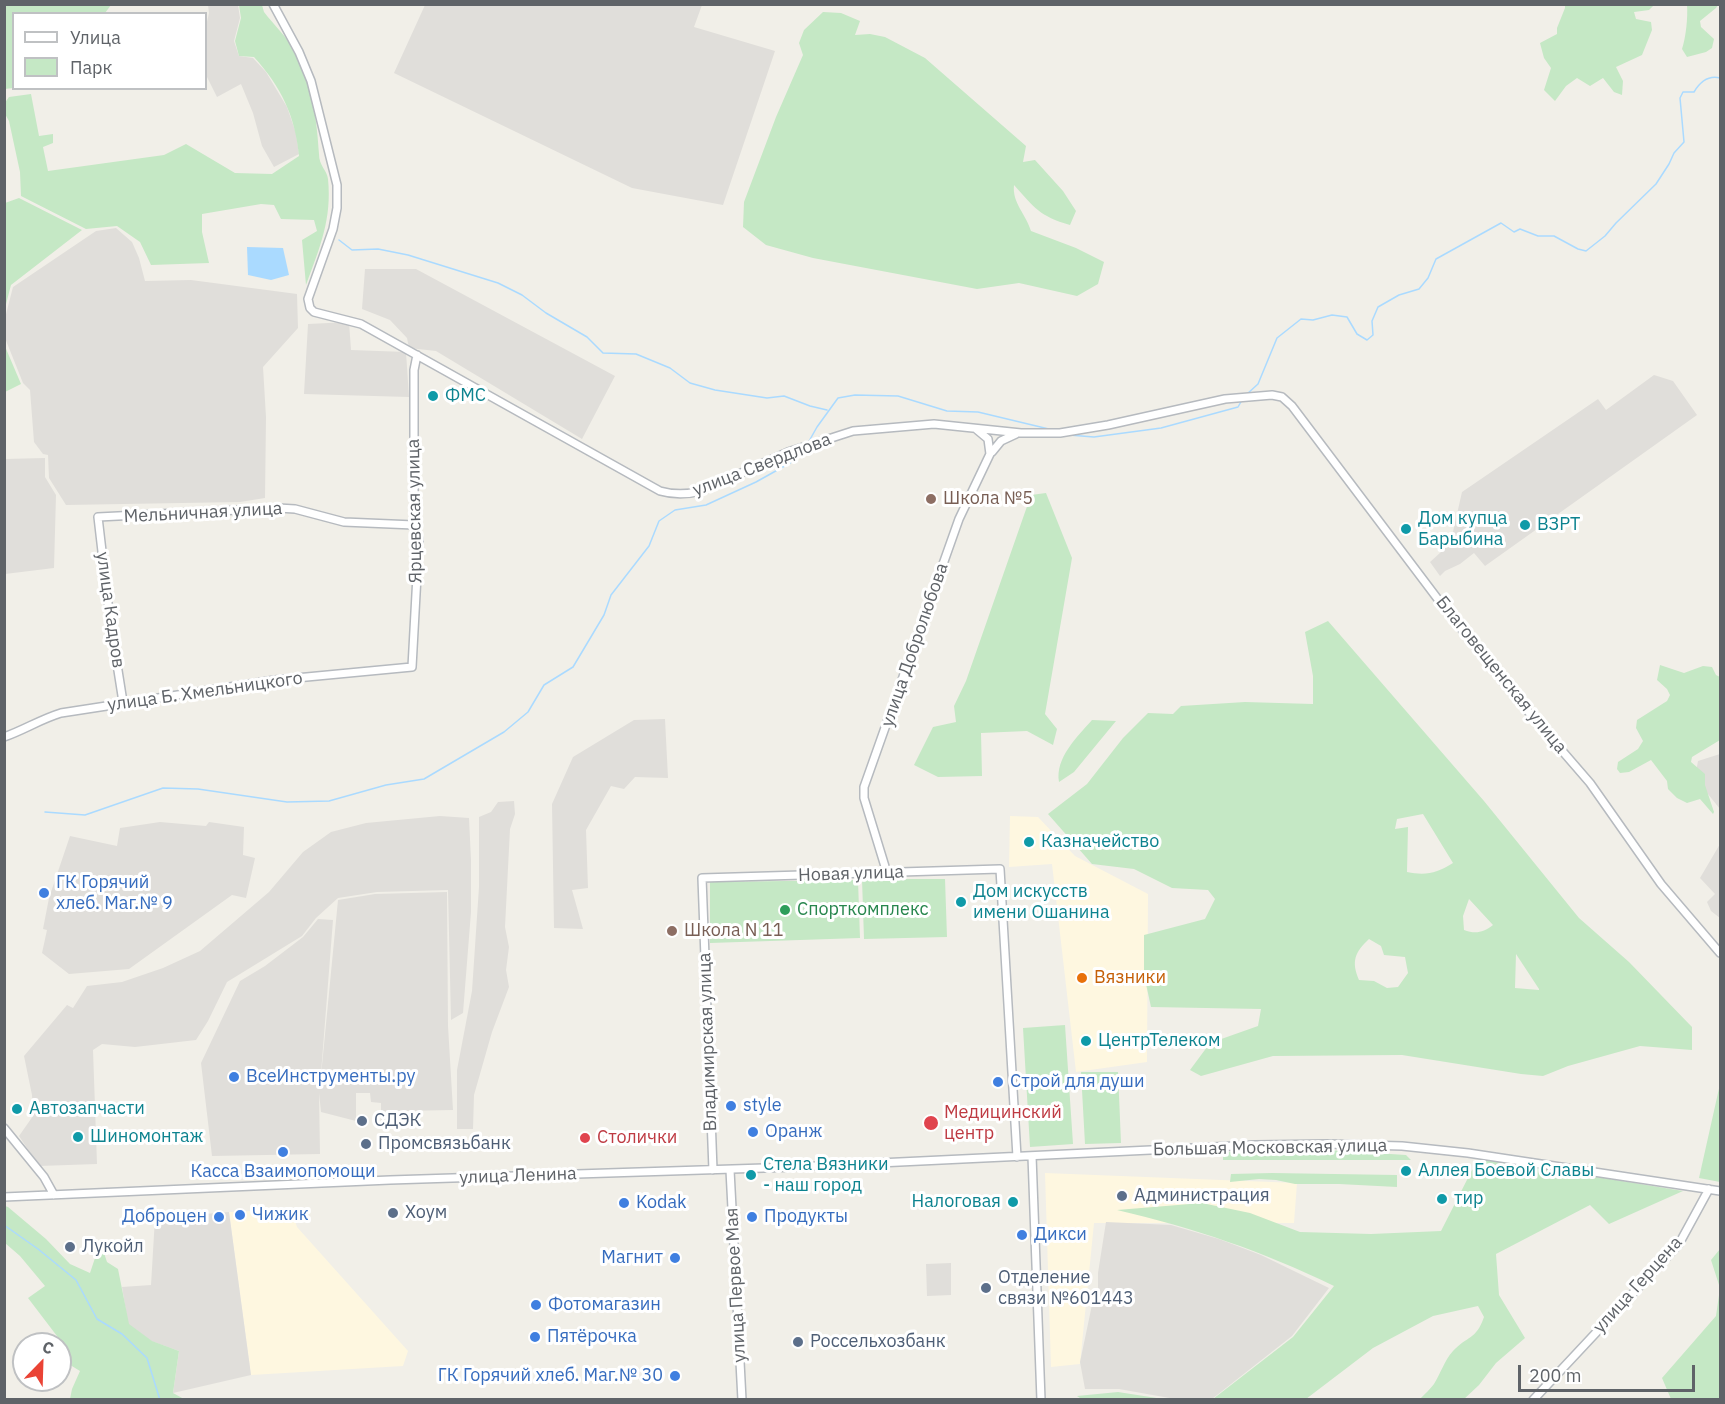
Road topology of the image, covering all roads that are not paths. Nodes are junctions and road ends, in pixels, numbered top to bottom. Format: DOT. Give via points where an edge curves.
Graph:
graph roads {
  1 [pos="273,4"];
  2 [pos="417,355"];
  3 [pos="1282,397"];
  4 [pos="974,428"];
  5 [pos="1021,433"];
  6 [pos="990,454"];
  7 [pos="98,517"];
  8 [pos="414,525"];
  9 [pos="412,667"];
  10 [pos="123,702"];
  11 [pos="4,737"];
  12 [pos="887,873"];
  13 [pos="702,878"];
  14 [pos="1720,953"];
  15 [pos="4,1128"];
  16 [pos="1032,1156"];
  17 [pos="1017,1157"];
  18 [pos="713,1170"];
  19 [pos="730,1170"];
  20 [pos="1709,1189"];
  21 [pos="1720,1191"];
  22 [pos="54,1195"];
  23 [pos="4,1197"];
  24 [pos="742,1400"];
  25 [pos="1041,1400"];
  26 [pos="1533,1400"];
  1 -- 2 [label="main road, улица Свердлова" via="311,81 337,185 338,208 308,299 310,308 318,314 353,320"];
  2 -- 4 [label="main road, улица Свердлова" via="672,495 701,492 788,452 853,431 934,424"];
  2 -- 8 [label="main road, Ярцевская улица"];
  3 -- 5 [label="main road, улица Свердлова" via="1225,399 1060,433"];
  3 -- 14 [label="main road, Благовещенская улица" via="1484,657 1590,783 1661,884"];
  4 -- 5 [label="main road, улица Свердлова"];
  4 -- 6 [label="main road" via="988,439"];
  5 -- 6 [label="main road" via="1001,441"];
  6 -- 12 [label="main road, улица Добролюбова" via="959,519 864,787"];
  7 -- 8 [label="main road, Мельничная улица" via="278,508 344,522"];
  7 -- 10 [label="main road, улица Кадров"];
  8 -- 9 [label="main road, Ярцевская улица" via="419,539"];
  9 -- 10 [label="main road, улица Б. Хмельницкого" via="275,680"];
  10 -- 11 [label="main road, улица Б. Хмельницкого" via="40,719"];
  12 -- 13 [label="main road, Новая улица"];
  12 -- 17 [label="main road, Новая улица" via="1000,869"];
  13 -- 18 [label="main road, Владимирская улица"];
  15 -- 22 [label="main road"];
  16 -- 17 [label="main road, улица Ленина"];
  16 -- 20 [label="main road, Большая Московская улица" via="1266,1145 1402,1146"];
  16 -- 25 [label="main road"];
  17 -- 19 [label="main road, улица Ленина"];
  18 -- 19 [label="main road, улица Ленина"];
  18 -- 22 [label="main road, улица Ленина"];
  19 -- 24 [label="main road, улица Первое Мая"];
  20 -- 21 [label="main road, Большая Московская улица"];
  20 -- 26 [label="main road, улица Герцена" via="1679,1244"];
  22 -- 23 [label="main road, улица Ленина"];
}
